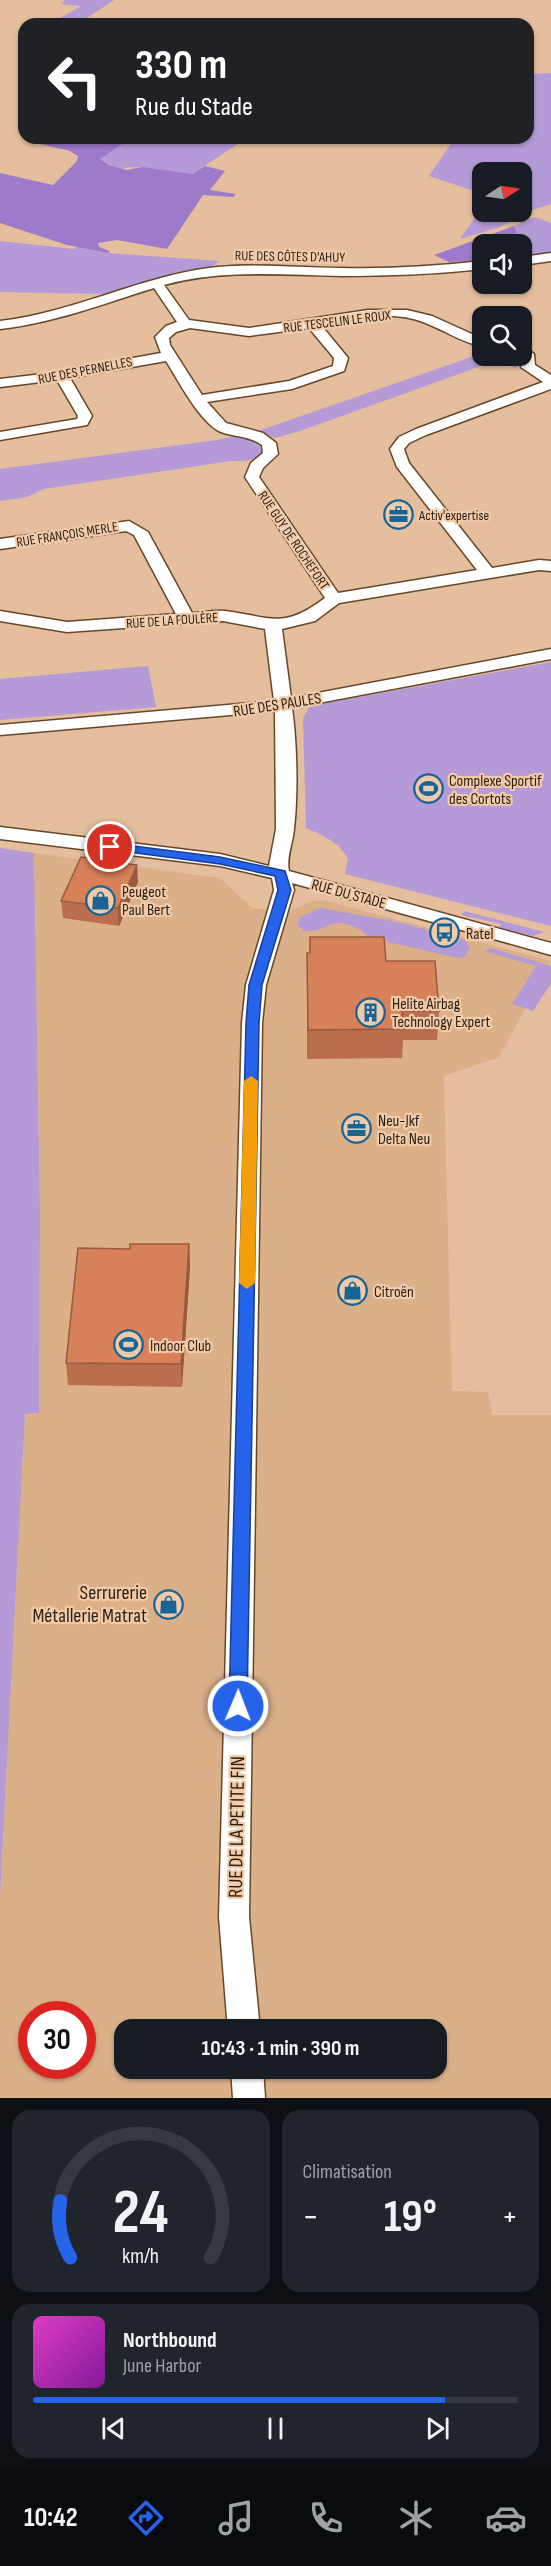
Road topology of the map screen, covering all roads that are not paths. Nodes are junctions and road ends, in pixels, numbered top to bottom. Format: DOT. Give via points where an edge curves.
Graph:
graph roads {
  1 [pos="551,257"];
  2 [pos="532,260"];
  3 [pos="472,265"];
  4 [pos="156,282"];
  5 [pos="313,324"];
  6 [pos="0,325"];
  7 [pos="186,325"];
  8 [pos="472,340"];
  9 [pos="170,356"];
  10 [pos="528,366"];
  11 [pos="62,377"];
  12 [pos="0,383"];
  13 [pos="551,383"];
  14 [pos="200,399"];
  15 [pos="0,436"];
  16 [pos="0,544"];
  17 [pos="551,570"];
  18 [pos="488,574"];
  19 [pos="334,599"];
  20 [pos="0,616"];
  21 [pos="187,619"];
  22 [pos="273,626"];
  23 [pos="551,654"];
  24 [pos="284,705"];
  25 [pos="0,730"];
  26 [pos="0,833"];
  27 [pos="280,874"];
  28 [pos="551,949"];
  29 [pos="243,2019"];
  30 [pos="248,2079"];
  31 [pos="249,2098"];
  1 -- 2 [label="street"];
  3 -- 4 [label="street, RUE DES CÔTES D'AHUY" via="353,272 245,269"];
  4 -- 6 [label="street, RUE DES CÔTES D'AHUY" via="53,317"];
  4 -- 7 [label="street"];
  5 -- 7 [label="street, RUE TESCELIN LE ROUX" via="245,332"];
  5 -- 8 [label="street, RUE TESCELIN LE ROUX" via="404,313 427,318"];
  5 -- 14 [label="street" via="341,358 339,368 292,385"];
  7 -- 9 [label="street" via="169,330 162,337"];
  9 -- 11 [label="street, RUE DES PERNELLES"];
  9 -- 14 [label="street, RUE GUY DE ROCHEFORT"];
  10 -- 13 [label="street"];
  11 -- 12 [label="street, RUE DES PERNELLES"];
  11 -- 15 [label="street" via="84,416 82,422"];
  13 -- 18 [label="street" via="421,432 397,449 402,464"];
  14 -- 19 [label="street, RUE GUY DE ROCHEFORT" via="218,425 257,435 269,443 271,454 256,466 252,477"];
  16 -- 21 [label="street, RUE FRANÇOIS MERLE" via="117,526 134,527"];
  17 -- 18 [label="street, RUE DE LA FOULÈRE" via="539,565"];
  18 -- 19 [label="street, RUE DE LA FOULÈRE"];
  19 -- 22 [label="street, RUE DE LA FOULÈRE" via="309,618"];
  20 -- 21 [label="street, RUE DE LA FOULÈRE" via="66,627"];
  21 -- 22 [label="street, RUE DE LA FOULÈRE" via="223,616"];
  22 -- 24 [label="street, RUE DE LA PETITE FIN"];
  23 -- 24 [label="street, RUE DES PAULES"];
  24 -- 25 [label="street, RUE DES PAULES"];
  24 -- 27 [label="street, RUE DE LA PETITE FIN" via="286,807"];
  26 -- 27 [label="street, RUE DU STADE" via="220,860"];
  27 -- 28 [label="street, RUE DU STADE"];
  27 -- 29 [label="street, RUE DE LA PETITE FIN" via="284,890 256,985 252,1023 234,1917"];
  30 -- 31 [label="street"];
}
